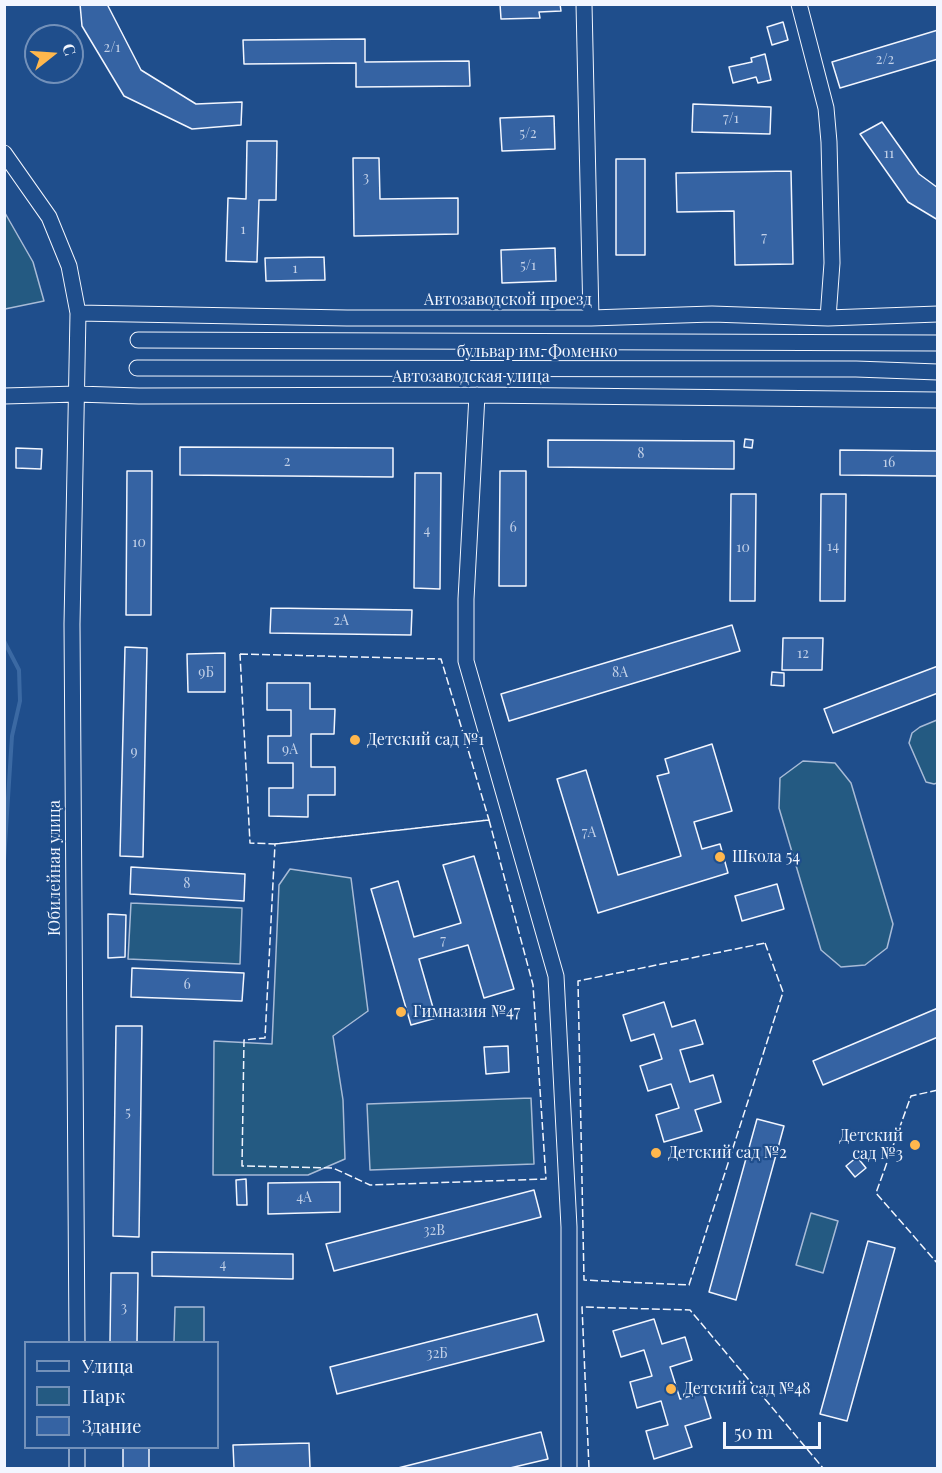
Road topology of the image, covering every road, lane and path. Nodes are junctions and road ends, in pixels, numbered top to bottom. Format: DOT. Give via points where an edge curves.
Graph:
graph roads {
  1 [pos="584,4"];
  2 [pos="799,4"];
  3 [pos="4,153"];
  4 [pos="78,313"];
  5 [pos="938,314"];
  6 [pos="591,318"];
  7 [pos="828,318"];
  8 [pos="138,340"];
  9 [pos="938,343"];
  10 [pos="137,368"];
  11 [pos="938,372"];
  12 [pos="77,394"];
  13 [pos="477,395"];
  14 [pos="4,396"];
  15 [pos="938,400"];
  16 [pos="77,1341"];
  17 [pos="77,1449"];
  18 [pos="77,1468"];
  19 [pos="569,1468"];
  1 -- 6 [label="street"];
  2 -- 7 [label="street" via="826,108 832,263"];
  3 -- 4 [label="street, Юбилейная улица" via="49,217 69,266"];
  4 -- 6 [label="street, Автозаводской проезд"];
  4 -- 12 [label="street, Юбилейная улица"];
  5 -- 7 [label="street, Автозаводской проезд"];
  6 -- 7 [label="street, Автозаводской проезд" via="712,314"];
  8 -- 9 [label="street, бульвар им. Фоменко"];
  10 -- 11 [label="street, бульвар им. Фоменко"];
  12 -- 13 [label="street, Автозаводская улица"];
  12 -- 14 [label="street, Автозаводская улица"];
  12 -- 16 [label="street, Юбилейная улица" via="72,624"];
  13 -- 15 [label="street, Автозаводская улица"];
  13 -- 19 [label="street" via="466,661 556,976 569,1227"];
  17 -- 18 [label="street"];
}
